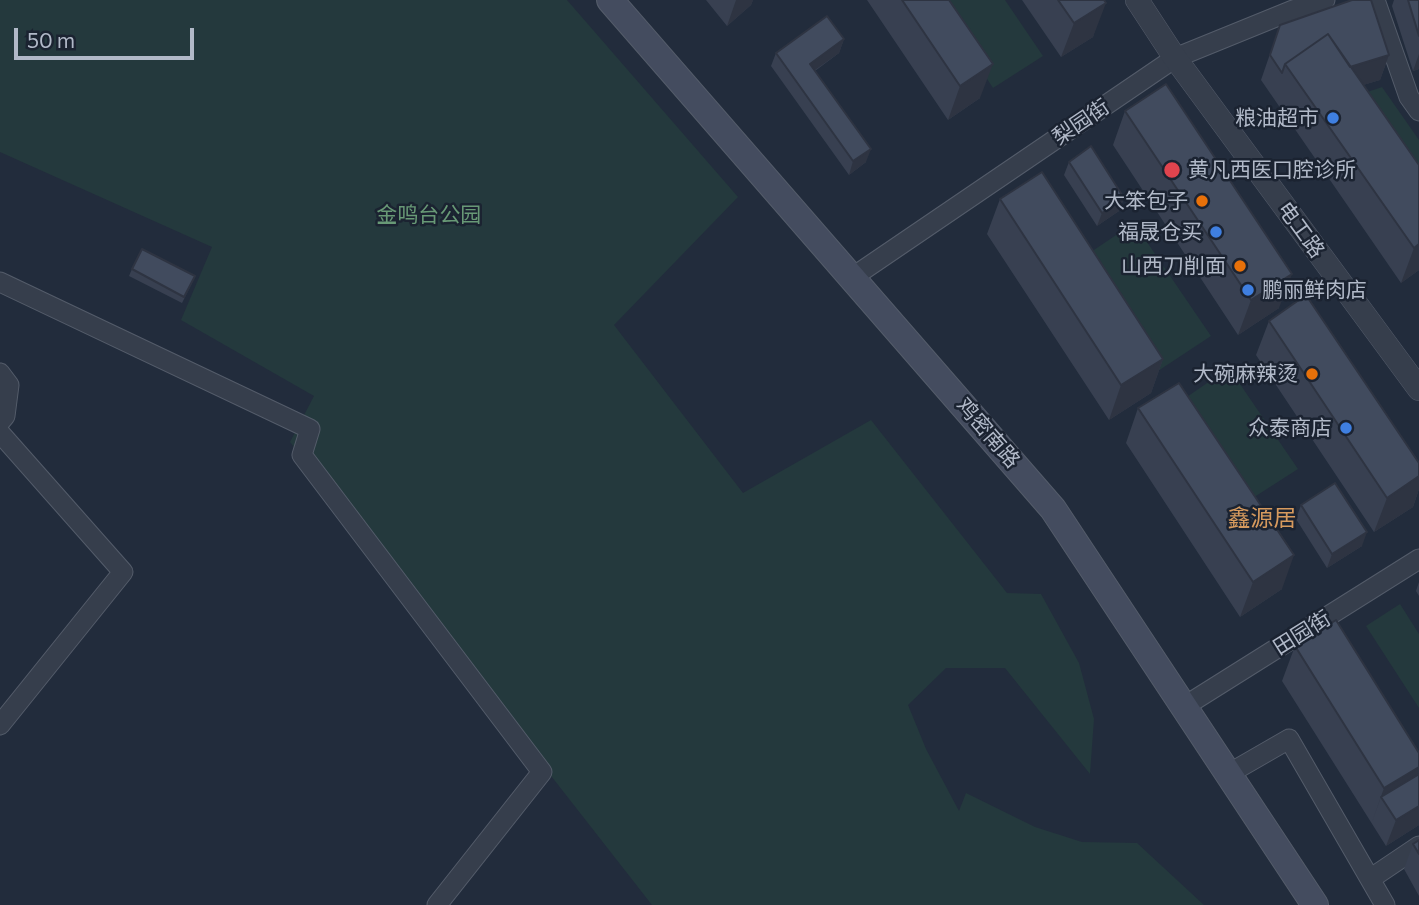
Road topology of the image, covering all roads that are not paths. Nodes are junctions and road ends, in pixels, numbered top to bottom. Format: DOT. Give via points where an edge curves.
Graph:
graph roads {
  1 [pos="610,0"];
  2 [pos="1137,0"];
  3 [pos="1325,0"];
  4 [pos="1375,0"];
  5 [pos="1175,58"];
  6 [pos="1419,111"];
  7 [pos="853,277"];
  8 [pos="0,282"];
  9 [pos="0,373"];
  10 [pos="1419,389"];
  11 [pos="0,422"];
  12 [pos="0,433"];
  13 [pos="1419,559"];
  14 [pos="1185,706"];
  15 [pos="0,725"];
  16 [pos="1230,773"];
  17 [pos="1419,846"];
  18 [pos="1370,879"];
  19 [pos="437,905"];
  20 [pos="1315,905"];
  21 [pos="1385,905"];
  1 -- 7 [label="main road, 鸡密南路"];
  2 -- 5 [label="street, 电工路"];
  3 -- 5 [label="street, 梨园街"];
  4 -- 6 [label="street" via="1409,97"];
  5 -- 7 [label="street, 梨园街"];
  5 -- 10 [label="street, 电工路"];
  7 -- 14 [label="main road, 鸡密南路" via="1053,509"];
  8 -- 19 [label="street" via="310,429 302,455 542,772"];
  9 -- 11 [label="street" via="9,385"];
  12 -- 15 [label="street" via="123,572"];
  13 -- 14 [label="street, 田园街" via="1326,626"];
  14 -- 16 [label="main road, 鸡密南路"];
  16 -- 18 [label="street" via="1289,739"];
  16 -- 20 [label="main road, 鸡密南路"];
  17 -- 18 [label="street"];
  18 -- 21 [label="street"];
}
